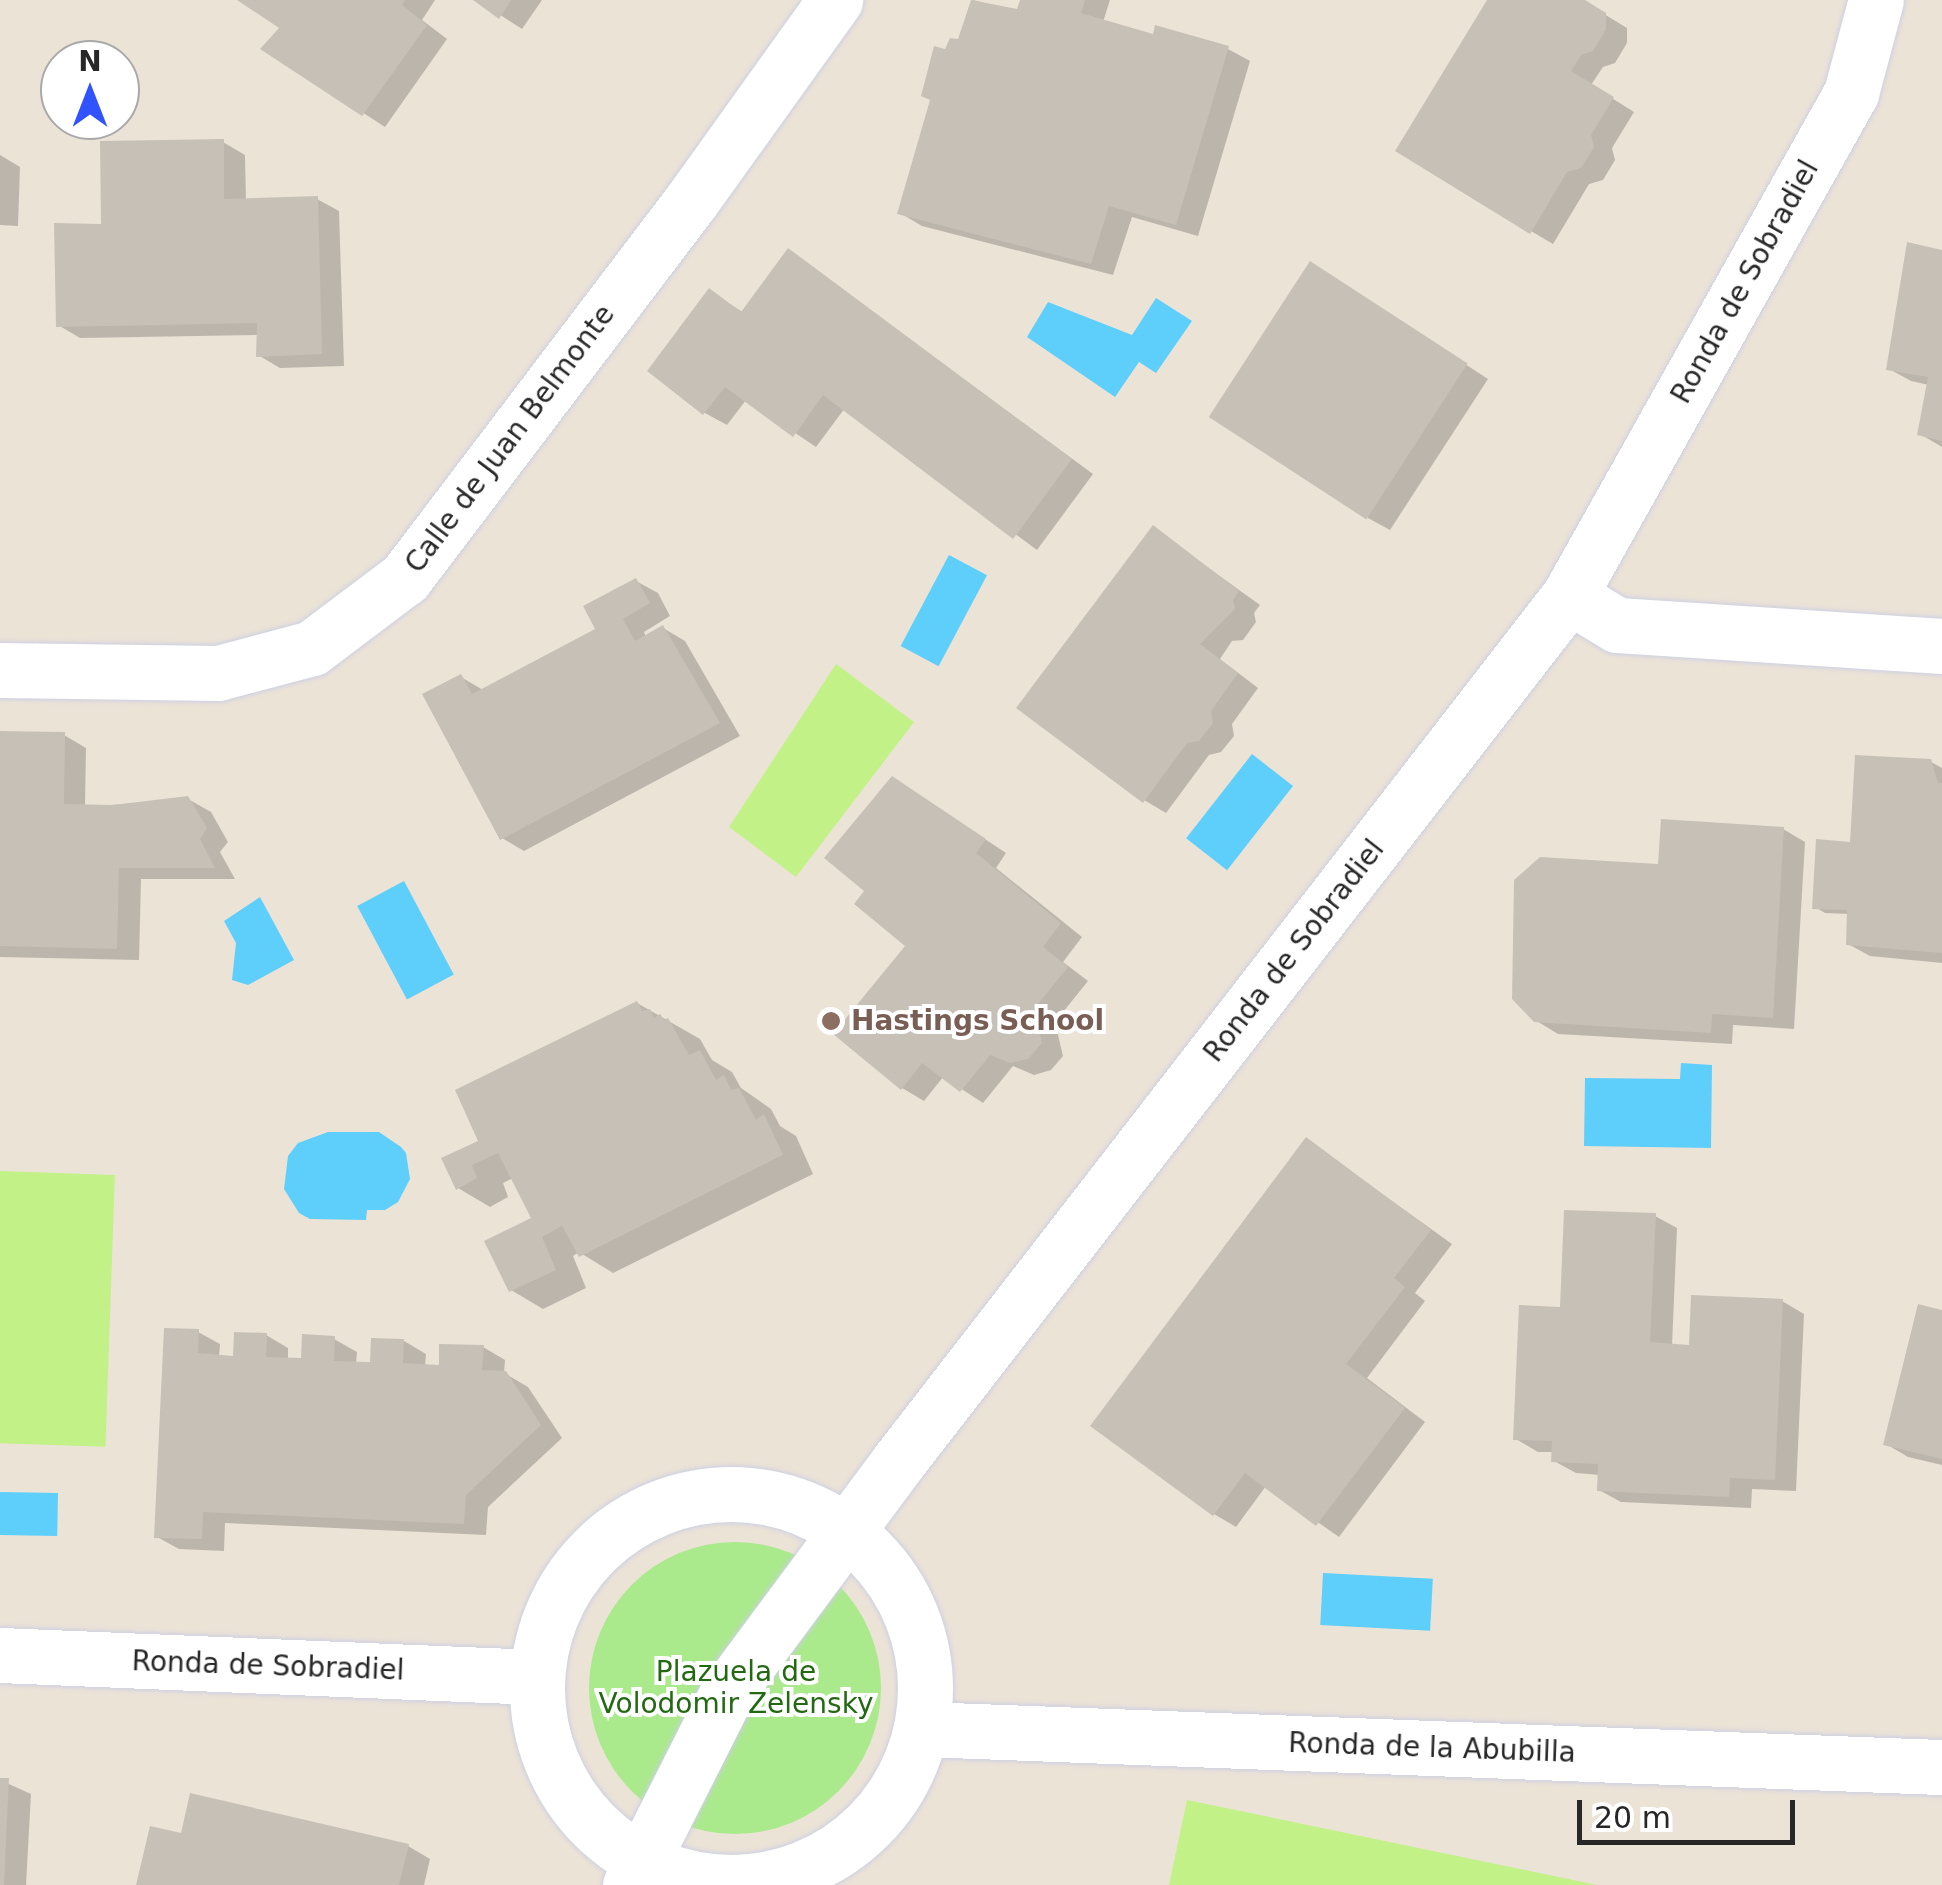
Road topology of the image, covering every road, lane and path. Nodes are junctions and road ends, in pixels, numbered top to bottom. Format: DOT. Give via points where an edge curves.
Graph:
graph roads {
  1 [pos="835,0"];
  2 [pos="1876,0"];
  3 [pos="1569,596"];
  4 [pos="1942,646"];
  5 [pos="0,670"];
  6 [pos="847,1530"];
  7 [pos="0,1655"];
  8 [pos="536,1677"];
  9 [pos="923,1729"];
  10 [pos="1942,1767"];
  11 [pos="634,1873"];
  1 -- 5 [label="street, Calle de Juan Belmonte" via="405,578 312,648 218,673"];
  2 -- 3 [label="street, Ronda de Sobradiel" via="1851,94"];
  3 -- 4 [label="street" via="1617,625"];
  3 -- 6 [label="street, Ronda de Sobradiel"];
  6 -- 8 [label="street" via="794,1503 735,1492 676,1501 621,1526 578,1567 548,1619"];
  6 -- 9 [label="street" via="888,1570 915,1619 927,1673"];
  6 -- 11 [label="street, Ronda de Sobradiel" via="728,1692"];
  7 -- 8 [label="street, Ronda de Sobradiel"];
  8 -- 11 [label="street" via="540,1732 560,1783"];
  9 -- 10 [label="street, Ronda de la Abubilla"];
  9 -- 11 [label="street" via="902,1786 864,1832 814,1866 756,1882"];
}
